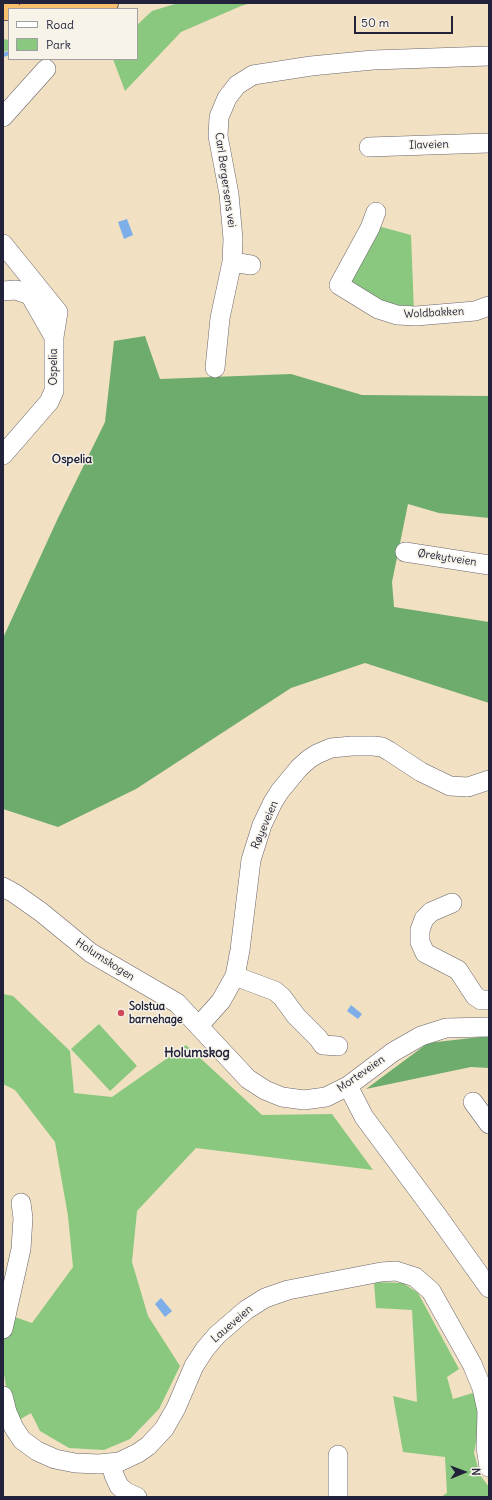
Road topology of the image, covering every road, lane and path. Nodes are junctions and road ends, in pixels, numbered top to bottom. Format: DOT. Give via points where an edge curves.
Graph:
graph roads {
  1 [pos="107,3"];
  2 [pos="51,8"];
  3 [pos="489,56"];
  4 [pos="46,69"];
  5 [pos="3,117"];
  6 [pos="489,143"];
  7 [pos="369,147"];
  8 [pos="376,212"];
  9 [pos="3,244"];
  10 [pos="232,262"];
  11 [pos="251,265"];
  12 [pos="3,291"];
  13 [pos="489,306"];
  14 [pos="54,336"];
  15 [pos="215,368"];
  16 [pos="3,456"];
  17 [pos="405,552"];
  18 [pos="489,565"];
  19 [pos="489,780"];
  20 [pos="3,887"];
  21 [pos="452,904"];
  22 [pos="235,976"];
  23 [pos="489,1000"];
  24 [pos="489,1027"];
  25 [pos="201,1029"];
  26 [pos="338,1046"];
  27 [pos="348,1086"];
  28 [pos="473,1102"];
  29 [pos="489,1124"];
  30 [pos="21,1203"];
  31 [pos="489,1288"];
  32 [pos="3,1328"];
  33 [pos="3,1396"];
  34 [pos="9,1430"];
  35 [pos="338,1455"];
  36 [pos="111,1464"];
  37 [pos="489,1467"];
  38 [pos="137,1497"];
  39 [pos="338,1497"];
  1 -- 2 [label="highway"];
  3 -- 10 [label="street, Carl Bergersens vei" via="373,60 319,66 253,75 237,84 226,98 219,116 218,136 232,219"];
  4 -- 5 [label="street"];
  6 -- 7 [label="street, Ilaveien"];
  8 -- 13 [label="street, Woldbakken" via="339,285 378,309 397,315 476,311"];
  9 -- 14 [label="street" via="58,312"];
  10 -- 11 [label="street"];
  10 -- 15 [label="street, Carl Bergersens vei" via="220,318"];
  12 -- 14 [label="street, Ospelia" via="16,290 30,295"];
  14 -- 16 [label="street, Ospelia" via="54,390 49,402"];
  17 -- 18 [label="street, Ørekytveien"];
  19 -- 22 [label="street, Røyeveien" via="456,788 421,772 389,751 373,746 331,748 309,759 280,791 258,836 248,875"];
  20 -- 25 [label="street, Holumskogen" via="41,912 90,953 177,1003"];
  21 -- 23 [label="street" via="431,912 424,919 420,930 420,942 426,953 458,970 475,996 481,1000"];
  22 -- 25 [label="street, Røyeveien" via="221,1001 204,1020"];
  22 -- 26 [label="street" via="275,991 323,1046"];
  24 -- 27 [label="street, Morteveien" via="446,1028 420,1036 393,1052"];
  25 -- 27 [label="street, Morteveien" via="248,1079 274,1094 297,1100 311,1100 326,1097"];
  27 -- 31 [label="street" via="364,1117"];
  28 -- 29 [label="street"];
  30 -- 32 [label="street" via="21,1249"];
  33 -- 34 [label="street, Laueveien"];
  34 -- 36 [label="street, Laueveien" via="29,1446 55,1459 75,1463"];
  35 -- 39 [label="street"];
  36 -- 37 [label="street, Laueveien" via="138,1453 164,1429 194,1366 205,1349 246,1310 265,1298 288,1290 389,1271 409,1274 426,1286 468,1355 479,1381 487,1411 486,1447"];
  36 -- 38 [label="street" via="119,1486"];
}
